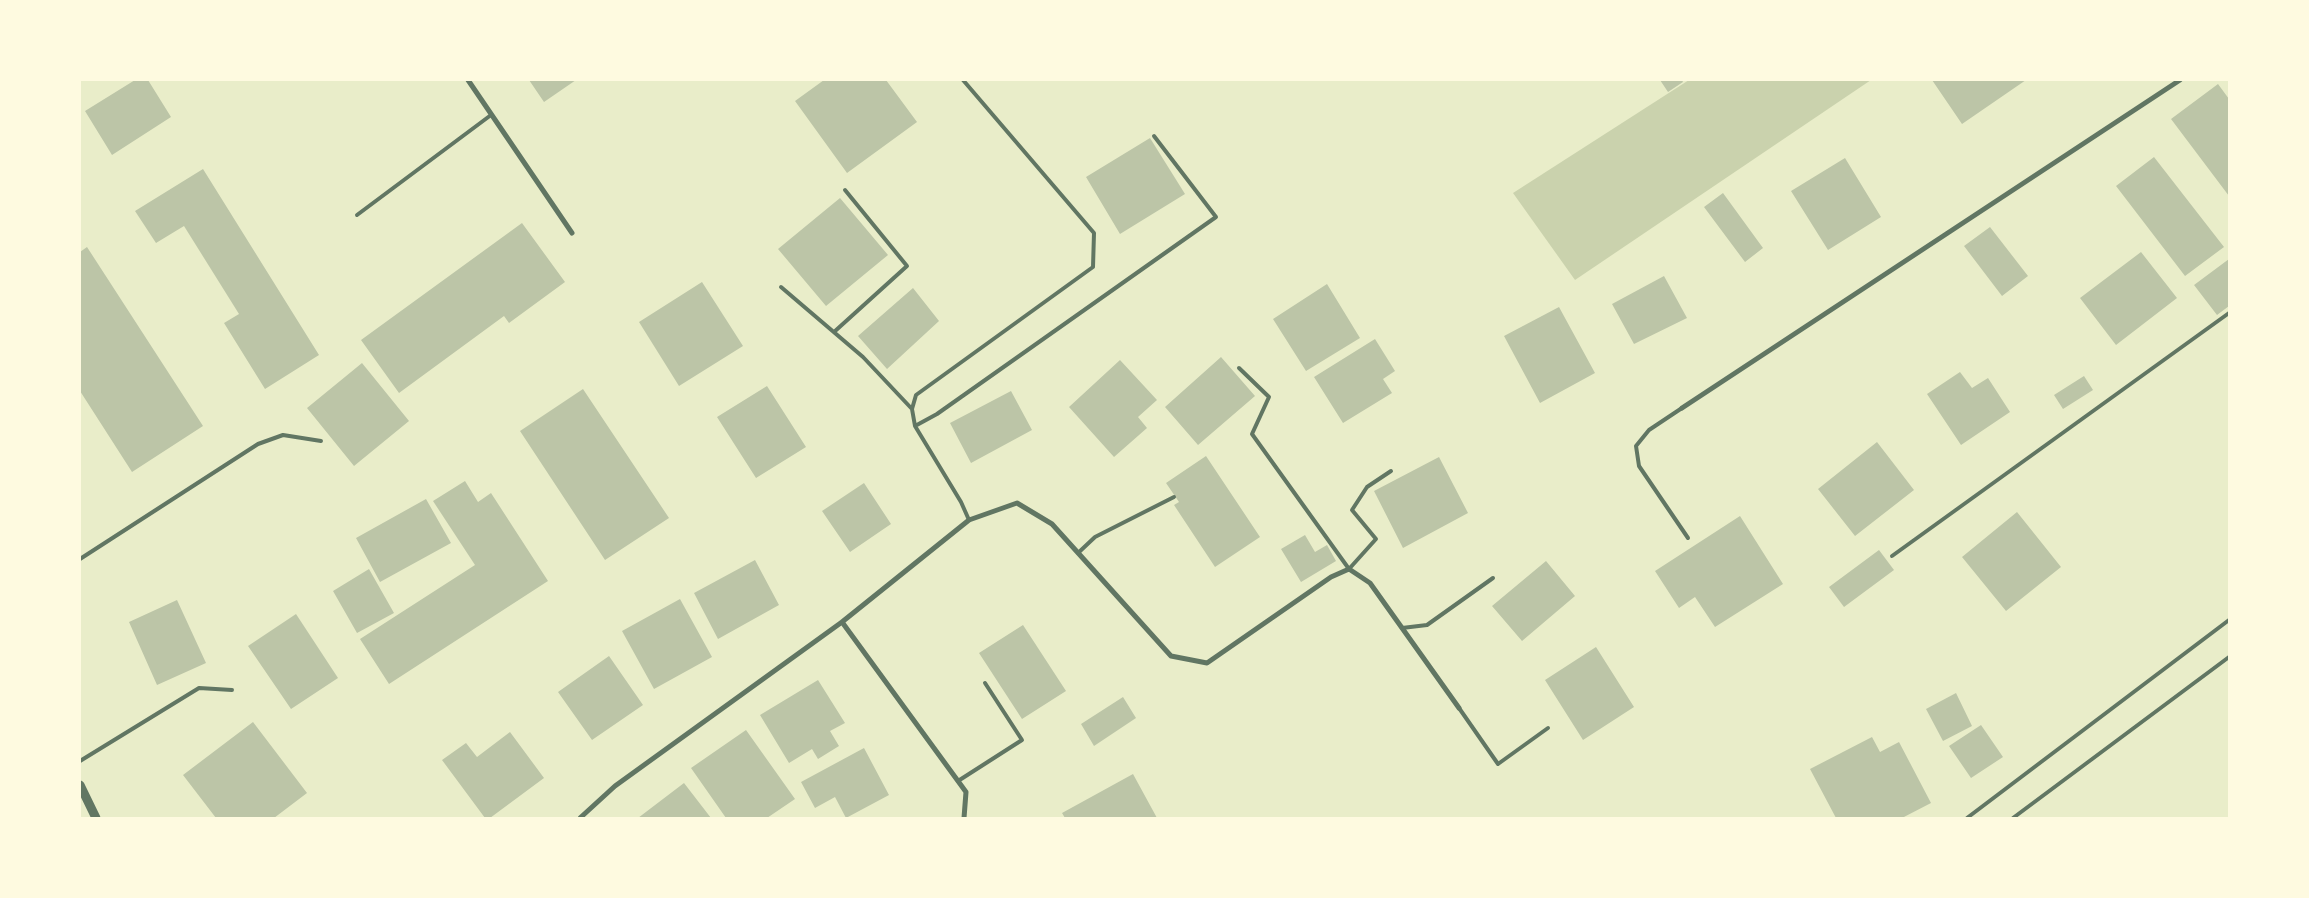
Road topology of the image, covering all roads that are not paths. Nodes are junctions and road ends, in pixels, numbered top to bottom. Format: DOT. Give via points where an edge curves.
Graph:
graph roads {
  1 [pos="468,80"];
  2 [pos="963,80"];
  3 [pos="2180,80"];
  4 [pos="491,114"];
  5 [pos="1154,136"];
  6 [pos="845,190"];
  7 [pos="357,215"];
  8 [pos="572,233"];
  9 [pos="782,287"];
  10 [pos="2229,314"];
  11 [pos="834,332"];
  12 [pos="1239,368"];
  13 [pos="1682,408"];
  14 [pos="912,409"];
  15 [pos="915,426"];
  16 [pos="321,441"];
  17 [pos="1391,471"];
  18 [pos="1174,497"];
  19 [pos="969,520"];
  20 [pos="1688,538"];
  21 [pos="1078,552"];
  22 [pos="1892,556"];
  23 [pos="80,559"];
  24 [pos="1349,569"];
  25 [pos="1493,578"];
  26 [pos="2229,620"];
  27 [pos="842,622"];
  28 [pos="1402,628"];
  29 [pos="2229,657"];
  30 [pos="985,683"];
  31 [pos="232,690"];
  32 [pos="1459,708"];
  33 [pos="1548,728"];
  34 [pos="80,761"];
  35 [pos="958,781"];
  36 [pos="80,785"];
  37 [pos="96,818"];
  38 [pos="580,818"];
  39 [pos="964,818"];
  40 [pos="1967,818"];
  41 [pos="2014,818"];
  1 -- 4 [label="street"];
  2 -- 14 [label="lane" via="1094,233 1093,267 916,395"];
  3 -- 13 [label="street"];
  4 -- 7 [label="lane"];
  4 -- 8 [label="street"];
  5 -- 15 [label="lane" via="1216,217 938,414"];
  6 -- 11 [label="lane" via="907,266"];
  9 -- 11 [label="lane"];
  10 -- 22 [label="lane"];
  11 -- 14 [label="lane"];
  12 -- 24 [label="lane" via="1268,397 1252,434"];
  13 -- 20 [label="lane" via="1649,430 1636,446 1639,466"];
  14 -- 15 [label="lane"];
  15 -- 19 [label="lane"];
  16 -- 23 [label="lane" via="283,435 258,444"];
  17 -- 24 [label="lane" via="1367,487 1352,510 1376,539"];
  18 -- 21 [label="lane" via="1096,537"];
  19 -- 21 [label="street" via="1017,502 1052,524"];
  19 -- 27 [label="street"];
  21 -- 24 [label="street" via="1171,656 1207,663 1331,577"];
  24 -- 28 [label="street" via="1370,583"];
  25 -- 28 [label="lane" via="1427,625"];
  26 -- 40 [label="lane"];
  27 -- 35 [label="street"];
  27 -- 38 [label="street" via="615,786"];
  28 -- 32 [label="street"];
  29 -- 41 [label="lane"];
  30 -- 35 [label="lane" via="1022,740"];
  31 -- 34 [label="lane" via="199,688"];
  32 -- 33 [label="lane" via="1498,764"];
  35 -- 39 [label="street" via="966,792"];
  36 -- 37 [label="street"];
}
